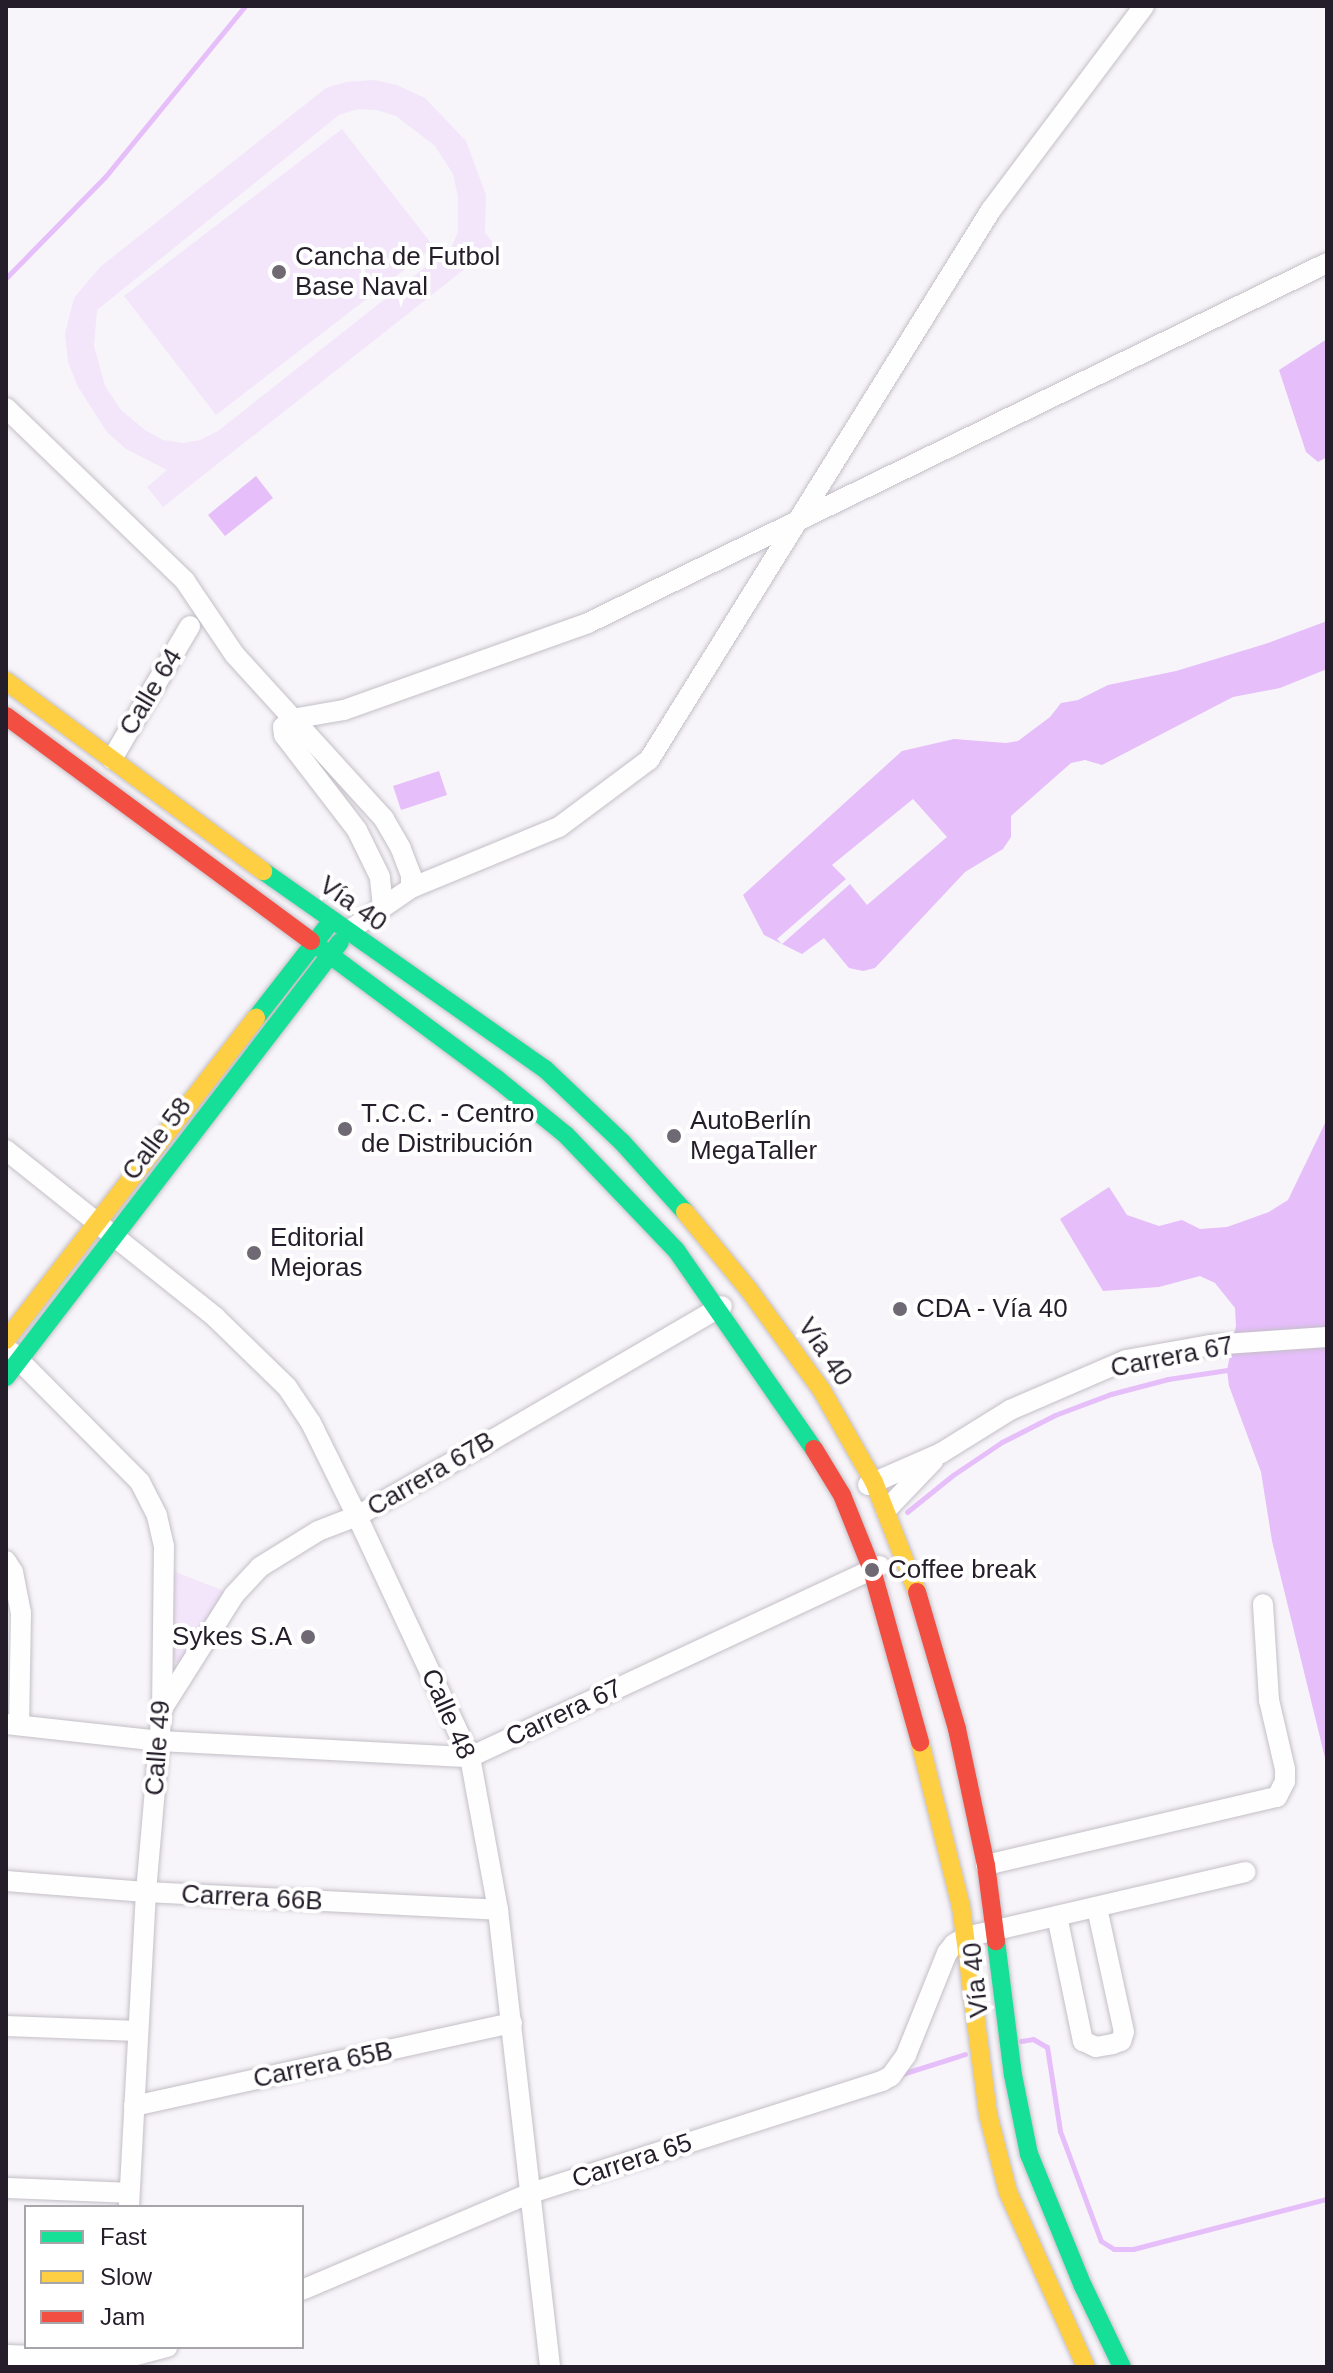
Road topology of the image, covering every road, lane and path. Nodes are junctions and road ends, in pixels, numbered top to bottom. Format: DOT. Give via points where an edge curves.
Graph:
graph roads {
  1 [pos="1144,6"];
  2 [pos="1327,263"];
  3 [pos="6,408"];
  4 [pos="795,524"];
  5 [pos="190,626"];
  6 [pos="6,681"];
  7 [pos="6,716"];
  8 [pos="292,719"];
  9 [pos="112,759"];
  10 [pos="411,888"];
  11 [pos="383,907"];
  12 [pos="339,927"];
  13 [pos="314,943"];
  14 [pos="330,955"];
  15 [pos="6,1150"];
  16 [pos="98,1223"];
  17 [pos="115,1237"];
  18 [pos="749,1290"];
  19 [pos="718,1308"];
  20 [pos="1327,1337"];
  21 [pos="6,1340"];
  22 [pos="13,1354"];
  23 [pos="6,1377"];
  24 [pos="941,1453"];
  25 [pos="874,1482"];
  26 [pos="842,1495"];
  27 [pos="886,1510"];
  28 [pos="357,1516"];
  29 [pos="905,1555"];
  30 [pos="6,1561"];
  31 [pos="872,1570"];
  32 [pos="1263,1604"];
  33 [pos="162,1709"];
  34 [pos="12,1725"];
  35 [pos="160,1741"];
  36 [pos="470,1757"];
  37 [pos="986,1865"];
  38 [pos="1246,1872"];
  39 [pos="6,1881"];
  40 [pos="146,1892"];
  41 [pos="1097,1908"];
  42 [pos="498,1910"];
  43 [pos="1057,1916"];
  44 [pos="997,1930"];
  45 [pos="966,1937"];
  46 [pos="928,2004"];
  47 [pos="974,2004"];
  48 [pos="512,2023"];
  49 [pos="6,2026"];
  50 [pos="138,2031"];
  51 [pos="134,2106"];
  52 [pos="6,2188"];
  53 [pos="528,2194"];
  54 [pos="129,2200"];
  55 [pos="1083,2286"];
  56 [pos="304,2289"];
  57 [pos="1052,2296"];
  58 [pos="159,2349"];
  59 [pos="6,2355"];
  60 [pos="121,2358"];
  61 [pos="550,2367"];
  62 [pos="1086,2367"];
  63 [pos="1122,2367"];
  1 -- 4 [label="street" via="991,210"];
  2 -- 4 [label="street"];
  3 -- 8 [label="street" via="185,581 235,655"];
  4 -- 8 [label="street" via="566,633 344,710"];
  4 -- 10 [label="street" via="649,760 559,827"];
  5 -- 9 [label="street, Calle 64"];
  6 -- 9 [label="main road, Vía 40"];
  7 -- 13 [label="main road, Vía 40"];
  8 -- 10 [label="street" via="384,819 411,875"];
  8 -- 11 [label="street" via="283,727 284,735 357,830 380,877"];
  9 -- 12 [label="main road, Vía 40"];
  10 -- 11 [label="street"];
  11 -- 12 [label="street"];
  12 -- 13 [label="main road, Calle 58"];
  12 -- 14 [label="main road, Calle 58"];
  12 -- 18 [label="main road, Vía 40" via="545,1069 622,1142"];
  13 -- 14 [label="main road, Vía 40"];
  13 -- 16 [label="main road, Calle 58"];
  14 -- 17 [label="main road, Calle 58"];
  14 -- 19 [label="main road, Vía 40" via="566,1135 643,1211"];
  15 -- 16 [label="street, Calle 48"];
  16 -- 17 [label="street, Calle 48"];
  16 -- 21 [label="main road, Calle 58"];
  17 -- 22 [label="main road, Calle 58"];
  17 -- 28 [label="street, Calle 48" via="234,1333 287,1387"];
  18 -- 19 [label="street, Carrera 67B"];
  18 -- 25 [label="main road, Vía 40" via="821,1389"];
  19 -- 26 [label="main road, Vía 40"];
  19 -- 28 [label="street, Carrera 67B"];
  20 -- 24 [label="street, Carrera 67" via="1210,1345 1126,1360 1010,1410"];
  22 -- 23 [label="main road, Calle 58"];
  22 -- 33 [label="street, Calle 49" via="140,1482 157,1516 164,1546"];
  24 -- 25 [label="street, Carrera 67"];
  24 -- 27 [label="street, Carrera 67"];
  25 -- 26 [label="street, Carrera 67"];
  25 -- 27 [label="main road, Vía 40"];
  26 -- 31 [label="main road, Vía 40"];
  27 -- 29 [label="main road, Vía 40"];
  28 -- 33 [label="street, Carrera 67B" via="318,1531 249,1576"];
  28 -- 36 [label="street, Calle 48"];
  29 -- 31 [label="street, Carrera 67"];
  29 -- 37 [label="main road, Vía 40" via="957,1729"];
  30 -- 34 [label="street" via="21,1613"];
  31 -- 36 [label="street, Carrera 67"];
  31 -- 45 [label="main road, Vía 40" via="922,1736"];
  32 -- 37 [label="street" via="1269,1700 1285,1769 1277,1797"];
  33 -- 35 [label="street, Calle 49"];
  34 -- 35 [label="street, Carrera 67"];
  35 -- 36 [label="street, Carrera 67"];
  35 -- 40 [label="street, Calle 49"];
  36 -- 42 [label="street, Calle 48"];
  37 -- 44 [label="main road, Vía 40"];
  38 -- 41 [label="street"];
  39 -- 40 [label="street, Carrera 66B"];
  40 -- 42 [label="street, Carrera 66B"];
  40 -- 50 [label="street, Calle 49"];
  41 -- 43 [label="street"];
  41 -- 43 [label="street" via="1124,2032 1113,2044 1096,2047 1083,2041"];
  42 -- 48 [label="street, Calle 48"];
  43 -- 44 [label="street"];
  44 -- 45 [label="street"];
  44 -- 55 [label="main road, Vía 40" via="1013,2075 1029,2154"];
  45 -- 46 [label="street, Carrera 65" via="947,1953"];
  45 -- 47 [label="main road, Vía 40"];
  46 -- 47 [label="street"];
  46 -- 53 [label="street, Carrera 65" via="906,2055 882,2081"];
  47 -- 57 [label="main road, Vía 40" via="988,2114 1008,2192"];
  48 -- 51 [label="street, Carrera 65B"];
  48 -- 53 [label="street, Calle 48"];
  49 -- 50 [label="street"];
  50 -- 51 [label="street, Calle 49"];
  51 -- 54 [label="street, Calle 49"];
  52 -- 54 [label="street"];
  53 -- 56 [label="street, Carrera 65"];
  53 -- 61 [label="street, Calle 48"];
  55 -- 57 [label="main road"];
  55 -- 63 [label="main road, Vía 40"];
  57 -- 62 [label="main road, Vía 40"];
  58 -- 60 [label="street"];
  59 -- 60 [label="street"];
}
